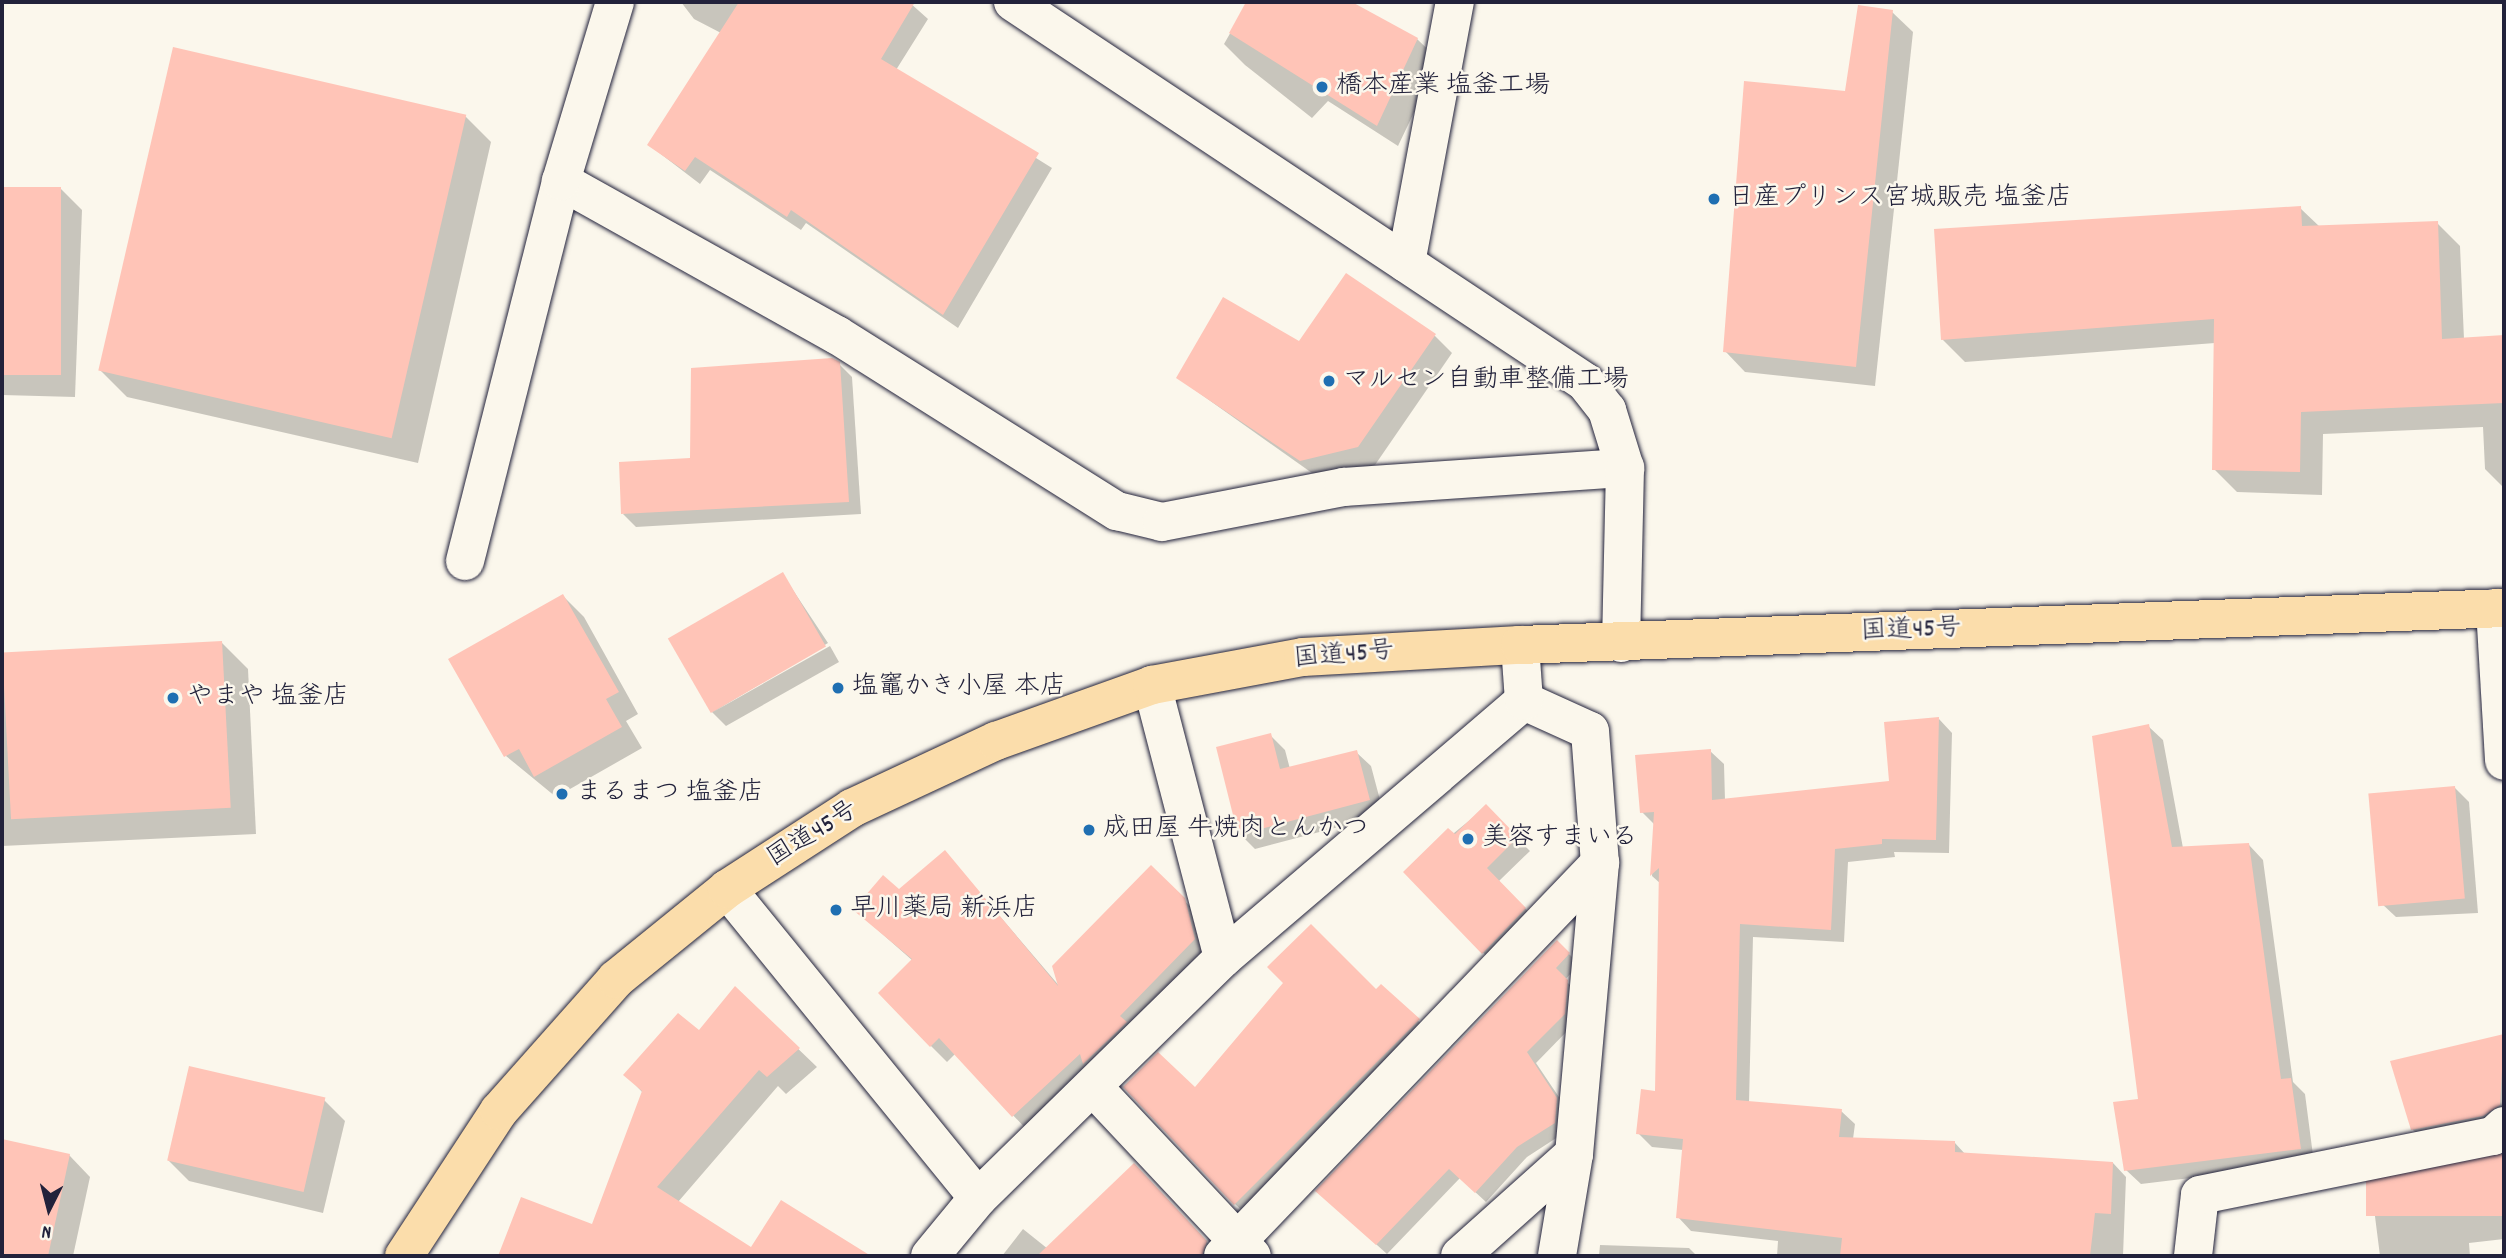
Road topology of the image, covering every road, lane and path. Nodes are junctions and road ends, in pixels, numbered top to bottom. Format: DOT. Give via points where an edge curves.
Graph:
graph roads {
  1 [pos="615,2"];
  2 [pos="1013,2"];
  3 [pos="1455,2"];
  4 [pos="561,181"];
  5 [pos="1406,263"];
  6 [pos="1625,467"];
  7 [pos="465,561"];
  8 [pos="2499,608"];
  9 [pos="1621,643"];
  10 [pos="1520,645"];
  11 [pos="1152,685"];
  12 [pos="1524,701"];
  13 [pos="2504,761"];
  14 [pos="1600,863"];
  15 [pos="727,889"];
  16 [pos="1223,958"];
  17 [pos="1095,1089"];
  18 [pos="2504,1125"];
  19 [pos="1574,1154"];
  20 [pos="978,1198"];
  21 [pos="1236,1252"];
  22 [pos="404,1256"];
  23 [pos="930,1256"];
  24 [pos="1460,1256"];
  25 [pos="1558,1256"];
  26 [pos="2193,1256"];
  1 -- 4 [label="street"];
  2 -- 5 [label="street"];
  3 -- 5 [label="street"];
  4 -- 6 [label="street" via="837,335 1116,511 1162,522 1345,487"];
  4 -- 7 [label="street"];
  5 -- 6 [label="street" via="1585,382 1607,410"];
  6 -- 9 [label="street"];
  8 -- 9 [label="highway, 国道45号"];
  8 -- 13 [label="street"];
  9 -- 10 [label="highway, 国道45号"];
  10 -- 11 [label="highway, 国道45号" via="1303,657"];
  10 -- 12 [label="street"];
  11 -- 15 [label="highway, 国道45号" via="996,741 852,808"];
  11 -- 16 [label="street"];
  12 -- 14 [label="street" via="1590,731"];
  12 -- 16 [label="street"];
  14 -- 19 [label="street"];
  14 -- 21 [label="street"];
  15 -- 20 [label="street"];
  15 -- 22 [label="highway, 国道45号" via="616,979 508,1101"];
  16 -- 17 [label="street"];
  17 -- 20 [label="street"];
  17 -- 21 [label="street"];
  18 -- 26 [label="street" via="2493,1136 2200,1195"];
  19 -- 24 [label="street"];
  19 -- 25 [label="street"];
  20 -- 23 [label="street"];
}
